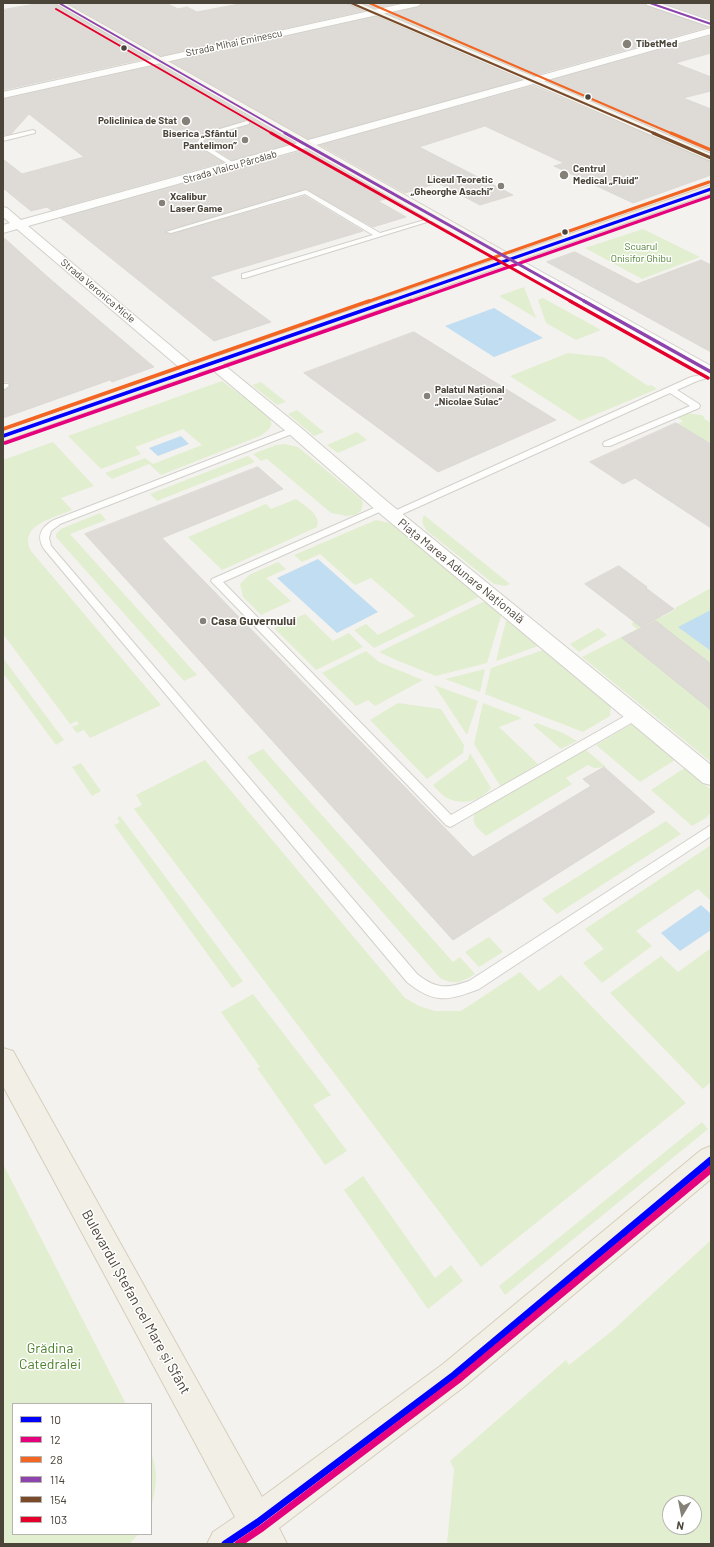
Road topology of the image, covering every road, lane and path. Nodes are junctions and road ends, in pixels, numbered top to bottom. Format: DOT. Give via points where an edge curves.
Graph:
graph roads {
  1 [pos="59,3"];
  2 [pos="351,3"];
  3 [pos="418,3"];
  4 [pos="650,3"];
  5 [pos="374,13"];
  6 [pos="711,24"];
  7 [pos="711,31"];
  8 [pos="159,60"];
  9 [pos="533,80"];
  10 [pos="3,95"];
  11 [pos="247,123"];
  12 [pos="33,132"];
  13 [pos="3,139"];
  14 [pos="308,146"];
  15 [pos="711,158"];
  16 [pos="234,166"];
  17 [pos="711,189"];
  18 [pos="3,211"];
  19 [pos="436,218"];
  20 [pos="19,225"];
  21 [pos="3,229"];
  22 [pos="169,232"];
  23 [pos="378,235"];
  24 [pos="508,259"];
  25 [pos="246,276"];
  26 [pos="213,363"];
  27 [pos="192,370"];
  28 [pos="711,374"];
  29 [pos="671,390"];
  30 [pos="294,430"];
  31 [pos="3,436"];
  32 [pos="607,444"];
  33 [pos="388,511"];
  34 [pos="636,716"];
  35 [pos="711,777"];
  36 [pos="711,830"];
  37 [pos="3,1060"];
  38 [pos="711,1160"];
  39 [pos="264,1533"];
  40 [pos="225,1544"];
  1 -- 8 [label="street"];
  2 -- 5 [label="street"];
  3 -- 5 [label="street, Strada Mihai Eminescu"];
  4 -- 6 [label="street"];
  5 -- 8 [label="street, Strada Mihai Eminescu"];
  5 -- 9 [label="street"];
  7 -- 9 [label="street, Strada Vlaicu Pârcălab"];
  8 -- 10 [label="street, Strada Mihai Eminescu"];
  8 -- 14 [label="street"];
  9 -- 14 [label="street, Strada Vlaicu Pârcălab"];
  9 -- 15 [label="street"];
  11 -- 16 [label="lane" via="205,135 199,144"];
  12 -- 13 [label="lane"];
  14 -- 16 [label="street, Strada Vlaicu Pârcălab"];
  14 -- 19 [label="street"];
  16 -- 20 [label="street, Strada Vlaicu Pârcălab"];
  17 -- 24 [label="main road"];
  18 -- 20 [label="street, Strada Veronica Micle"];
  19 -- 23 [label="lane"];
  19 -- 24 [label="street"];
  20 -- 21 [label="street, Strada Vlaicu Pârcălab"];
  20 -- 27 [label="street, Strada Veronica Micle"];
  22 -- 23 [label="lane" via="306,192"];
  23 -- 25 [label="lane"];
  24 -- 26 [label="main road"];
  24 -- 28 [label="street"];
  26 -- 27 [label="main road"];
  26 -- 30 [label="street, Piața Marea Adunare Națională"];
  27 -- 31 [label="main road"];
  28 -- 29 [label="lane"];
  29 -- 32 [label="lane" via="696,406"];
  29 -- 33 [label="lane"];
  30 -- 33 [label="street, Piața Marea Adunare Națională"];
  30 -- 36 [label="lane" via="57,522 46,529 43,538 47,547 412,978 432,993 456,992 474,985"];
  33 -- 34 [label="street, Piața Marea Adunare Națională"];
  33 -- 34 [label="lane" via="216,581 450,822"];
  34 -- 35 [label="street, Piața Marea Adunare Națională"];
  37 -- 39 [label="main road, Bulevardul Ștefan cel Mare și Sfânt"];
  38 -- 39 [label="main road"];
  39 -- 40 [label="main road"];
}
